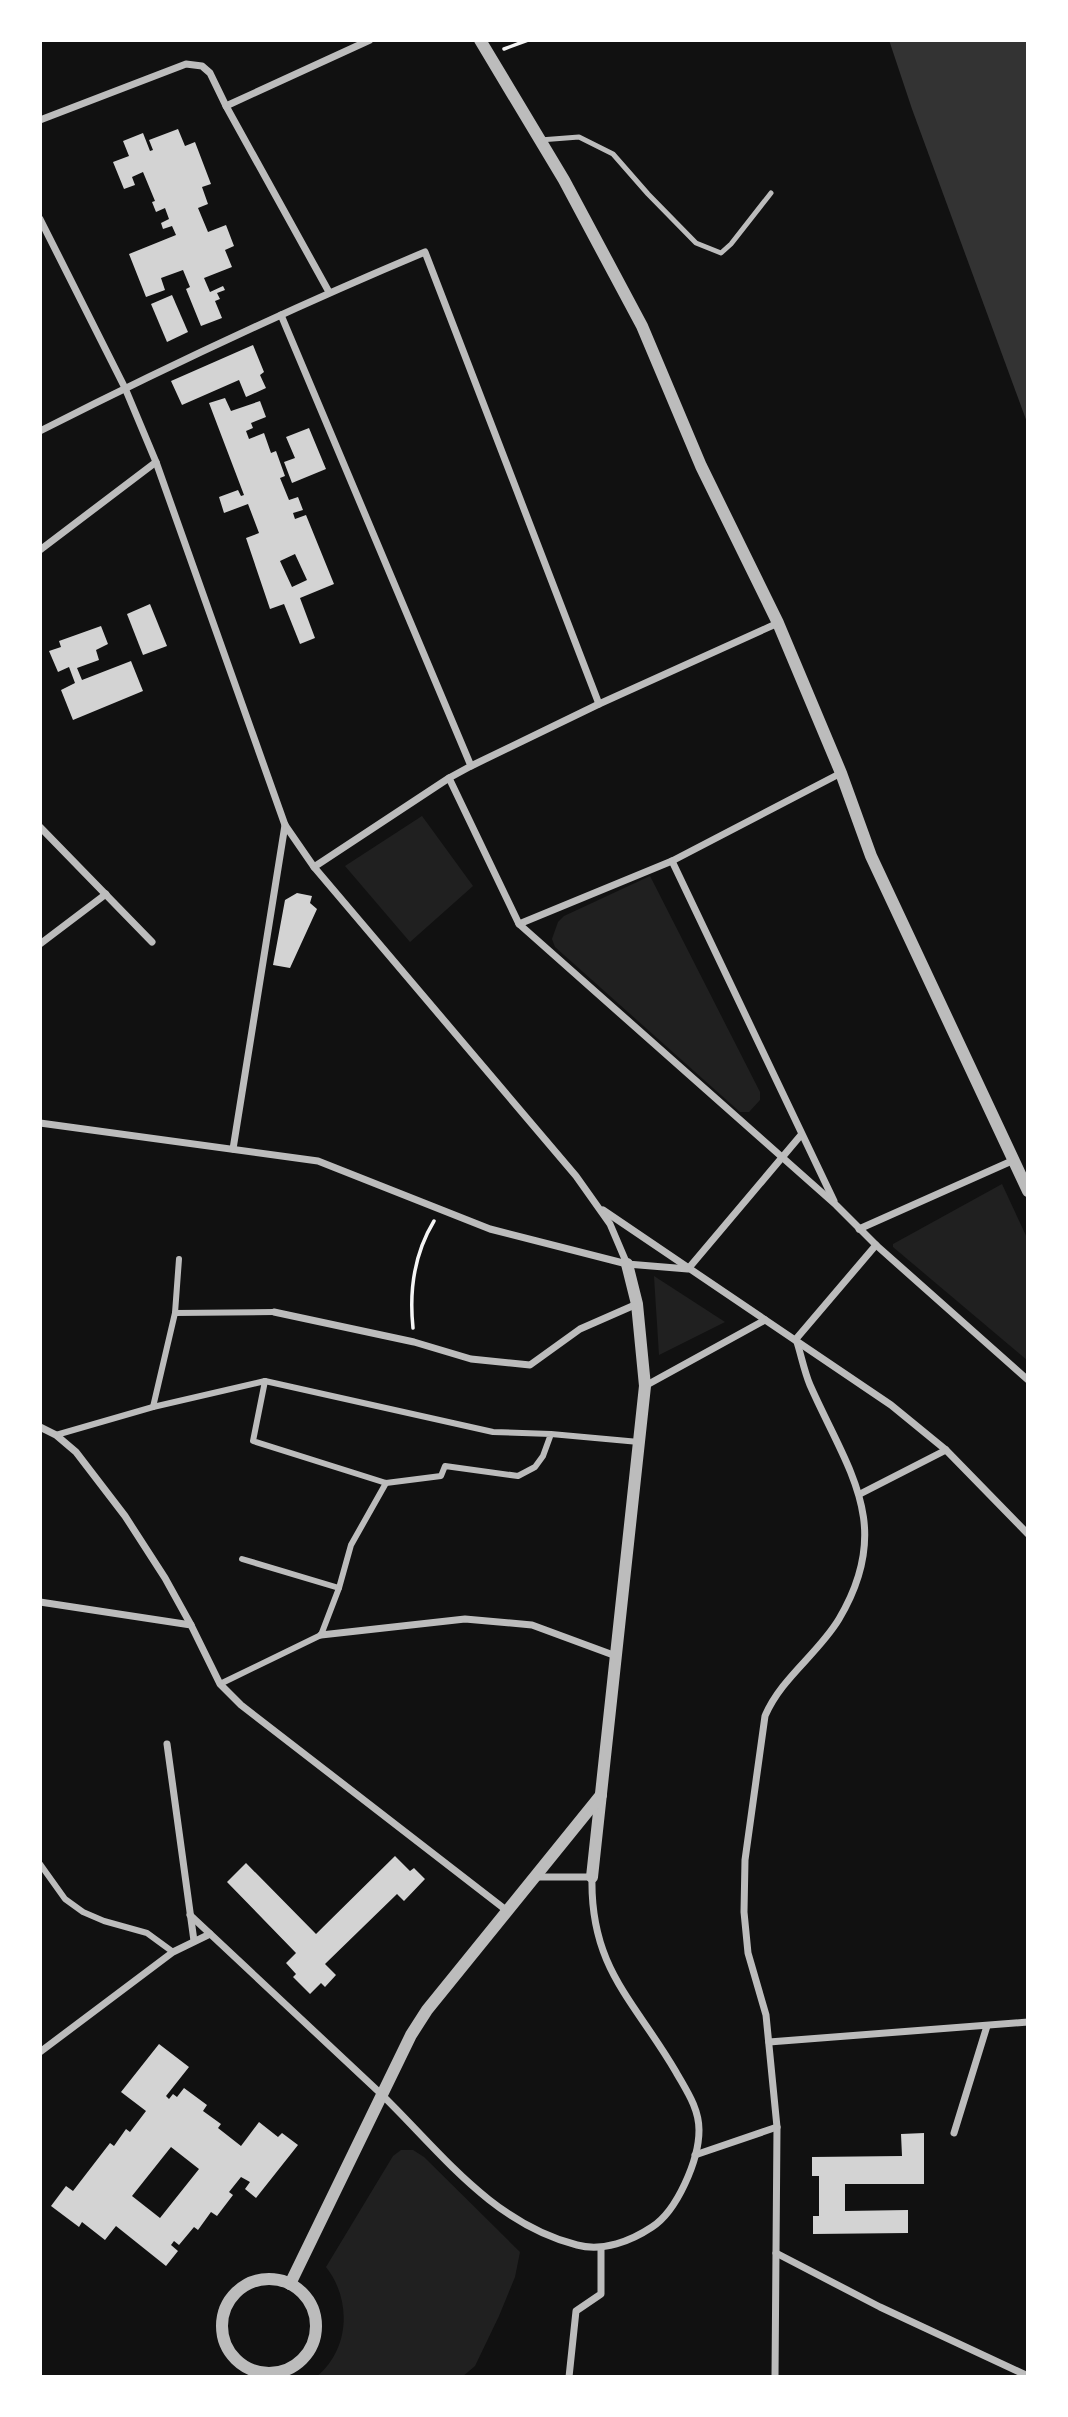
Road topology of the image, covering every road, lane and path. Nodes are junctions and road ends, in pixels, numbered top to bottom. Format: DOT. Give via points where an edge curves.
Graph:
graph roads {
  1 [pos="370,40"];
  2 [pos="480,40"];
  3 [pos="528,40"];
  4 [pos="489,54"];
  5 [pos="226,106"];
  6 [pos="40,120"];
  7 [pos="540,140"];
  8 [pos="771,193"];
  9 [pos="40,219"];
  10 [pos="329,292"];
  11 [pos="281,315"];
  12 [pos="125,388"];
  13 [pos="40,432"];
  14 [pos="156,462"];
  15 [pos="40,550"];
  16 [pos="778,624"];
  17 [pos="599,704"];
  18 [pos="471,766"];
  19 [pos="841,773"];
  20 [pos="449,778"];
  21 [pos="285,825"];
  22 [pos="40,828"];
  23 [pos="672,861"];
  24 [pos="314,867"];
  25 [pos="106,894"];
  26 [pos="519,924"];
  27 [pos="152,942"];
  28 [pos="40,944"];
  29 [pos="40,1123"];
  30 [pos="801,1135"];
  31 [pos="233,1149"];
  32 [pos="782,1157"];
  33 [pos="1014,1160"];
  34 [pos="1028,1191"];
  35 [pos="836,1205"];
  36 [pos="600,1208"];
  37 [pos="440,1210"];
  38 [pos="859,1229"];
  39 [pos="876,1245"];
  40 [pos="179,1259"];
  41 [pos="627,1264"];
  42 [pos="688,1269"];
  43 [pos="637,1304"];
  44 [pos="274,1312"];
  45 [pos="176,1313"];
  46 [pos="765,1320"];
  47 [pos="796,1339"];
  48 [pos="414,1342"];
  49 [pos="1028,1380"];
  50 [pos="265,1381"];
  51 [pos="645,1386"];
  52 [pos="153,1407"];
  53 [pos="40,1427"];
  54 [pos="551,1434"];
  55 [pos="56,1435"];
  56 [pos="639,1442"];
  57 [pos="946,1450"];
  58 [pos="386,1483"];
  59 [pos="860,1494"];
  60 [pos="1028,1534"];
  61 [pos="242,1559"];
  62 [pos="339,1588"];
  63 [pos="40,1602"];
  64 [pos="191,1625"];
  65 [pos="321,1635"];
  66 [pos="615,1656"];
  67 [pos="220,1684"];
  68 [pos="167,1744"];
  69 [pos="601,1794"];
  70 [pos="40,1864"];
  71 [pos="534,1877"];
  72 [pos="592,1877"];
  73 [pos="506,1910"];
  74 [pos="190,1915"];
  75 [pos="210,1934"];
  76 [pos="194,1941"];
  77 [pos="173,1952"];
  78 [pos="1028,2022"];
  79 [pos="987,2025"];
  80 [pos="769,2042"];
  81 [pos="40,2052"];
  82 [pos="382,2095"];
  83 [pos="777,2127"];
  84 [pos="954,2133"];
  85 [pos="695,2154"];
  86 [pos="601,2248"];
  87 [pos="776,2253"];
  88 [pos="290,2284"];
  89 [pos="245,2372"];
  90 [pos="1028,2376"];
  91 [pos="569,2377"];
  92 [pos="775,2377"];
  1 -- 5 [label="street"];
  2 -- 4 [label="street"];
  3 -- 4 [label="path"];
  4 -- 7 [label="street"];
  5 -- 6 [label="street" via="210,73 202,66 186,64"];
  5 -- 10 [label="street"];
  7 -- 8 [label="lane" via="579,137 613,154 696,243 721,253"];
  7 -- 16 [label="street" via="642,326 701,466"];
  9 -- 12 [label="street"];
  10 -- 11 [label="street"];
  10 -- 17 [label="street" via="425,252"];
  11 -- 12 [label="street"];
  11 -- 18 [label="street"];
  12 -- 13 [label="street"];
  12 -- 14 [label="street"];
  14 -- 15 [label="street"];
  14 -- 21 [label="street"];
  16 -- 17 [label="street"];
  16 -- 19 [label="street"];
  17 -- 18 [label="street"];
  18 -- 20 [label="street"];
  19 -- 23 [label="street"];
  19 -- 33 [label="street" via="871,856"];
  20 -- 24 [label="street"];
  20 -- 26 [label="street"];
  21 -- 24 [label="street"];
  21 -- 31 [label="street"];
  22 -- 25 [label="street"];
  23 -- 26 [label="street"];
  23 -- 30 [label="street"];
  24 -- 36 [label="street" via="546,1138"];
  25 -- 27 [label="street"];
  25 -- 28 [label="street"];
  26 -- 32 [label="street"];
  29 -- 31 [label="street"];
  30 -- 32 [label="street"];
  30 -- 35 [label="street"];
  31 -- 37 [label="street" via="318,1161"];
  32 -- 35 [label="street"];
  32 -- 42 [label="street"];
  33 -- 34 [label="street"];
  33 -- 38 [label="street"];
  35 -- 38 [label="street"];
  36 -- 41 [label="street"];
  36 -- 42 [label="street"];
  37 -- 41 [label="street" via="490,1229"];
  37 -- 48 [label="path" via="422,1244 412,1282"];
  38 -- 39 [label="street"];
  39 -- 47 [label="street"];
  39 -- 49 [label="street"];
  40 -- 45 [label="street"];
  41 -- 42 [label="street"];
  41 -- 43 [label="street"];
  42 -- 46 [label="street"];
  43 -- 48 [label="street" via="580,1329 530,1365 471,1359"];
  43 -- 51 [label="street"];
  44 -- 45 [label="street"];
  44 -- 48 [label="street"];
  45 -- 52 [label="street"];
  46 -- 47 [label="street"];
  46 -- 51 [label="street"];
  47 -- 57 [label="street"];
  47 -- 59 [label="street" via="809,1382"];
  50 -- 52 [label="street"];
  50 -- 54 [label="street" via="493,1432"];
  50 -- 58 [label="street" via="253,1441"];
  51 -- 56 [label="street"];
  52 -- 55 [label="street"];
  53 -- 55 [label="street"];
  54 -- 56 [label="street"];
  54 -- 58 [label="street" via="535,1467 518,1476 445,1466 441,1476"];
  55 -- 64 [label="street" via="76,1452 125,1516"];
  56 -- 66 [label="street"];
  57 -- 59 [label="street"];
  57 -- 60 [label="street"];
  58 -- 62 [label="street" via="351,1545"];
  59 -- 80 [label="street" via="865,1540 855,1587 832,1631 776,1695 763,1727 745,1860 744,1912 748,1953"];
  61 -- 62 [label="street"];
  62 -- 65 [label="street"];
  63 -- 64 [label="street"];
  64 -- 67 [label="street"];
  65 -- 66 [label="street" via="465,1619 532,1625"];
  65 -- 67 [label="street"];
  66 -- 69 [label="street"];
  67 -- 73 [label="street"];
  68 -- 74 [label="street"];
  69 -- 71 [label="street"];
  69 -- 72 [label="street"];
  70 -- 77 [label="street" via="65,1899 83,1912 147,1933"];
  71 -- 72 [label="street"];
  71 -- 73 [label="street"];
  72 -- 85 [label="street" via="592,1910 604,1955 692,2102 699,2129"];
  73 -- 82 [label="street" via="427,2010"];
  74 -- 75 [label="street"];
  74 -- 76 [label="street"];
  75 -- 76 [label="street"];
  75 -- 82 [label="street"];
  76 -- 77 [label="street"];
  77 -- 81 [label="street"];
  78 -- 79 [label="street"];
  79 -- 80 [label="street"];
  79 -- 84 [label="street"];
  80 -- 83 [label="street"];
  82 -- 86 [label="street" via="447,2163 500,2209 565,2241"];
  82 -- 88 [label="street"];
  83 -- 85 [label="street"];
  83 -- 87 [label="street"];
  85 -- 86 [label="street" via="681,2192 665,2217 644,2232"];
  86 -- 91 [label="street" via="601,2294 576,2311"];
  87 -- 90 [label="street"];
  87 -- 92 [label="street"];
  88 -- 89 [label="street" via="268,2279 253,2282 234,2294 226,2307 223,2338"];
  88 -- 89 [label="street" via="307,2298 313,2312 315,2334 309,2349 293,2366 278,2372"];
}
